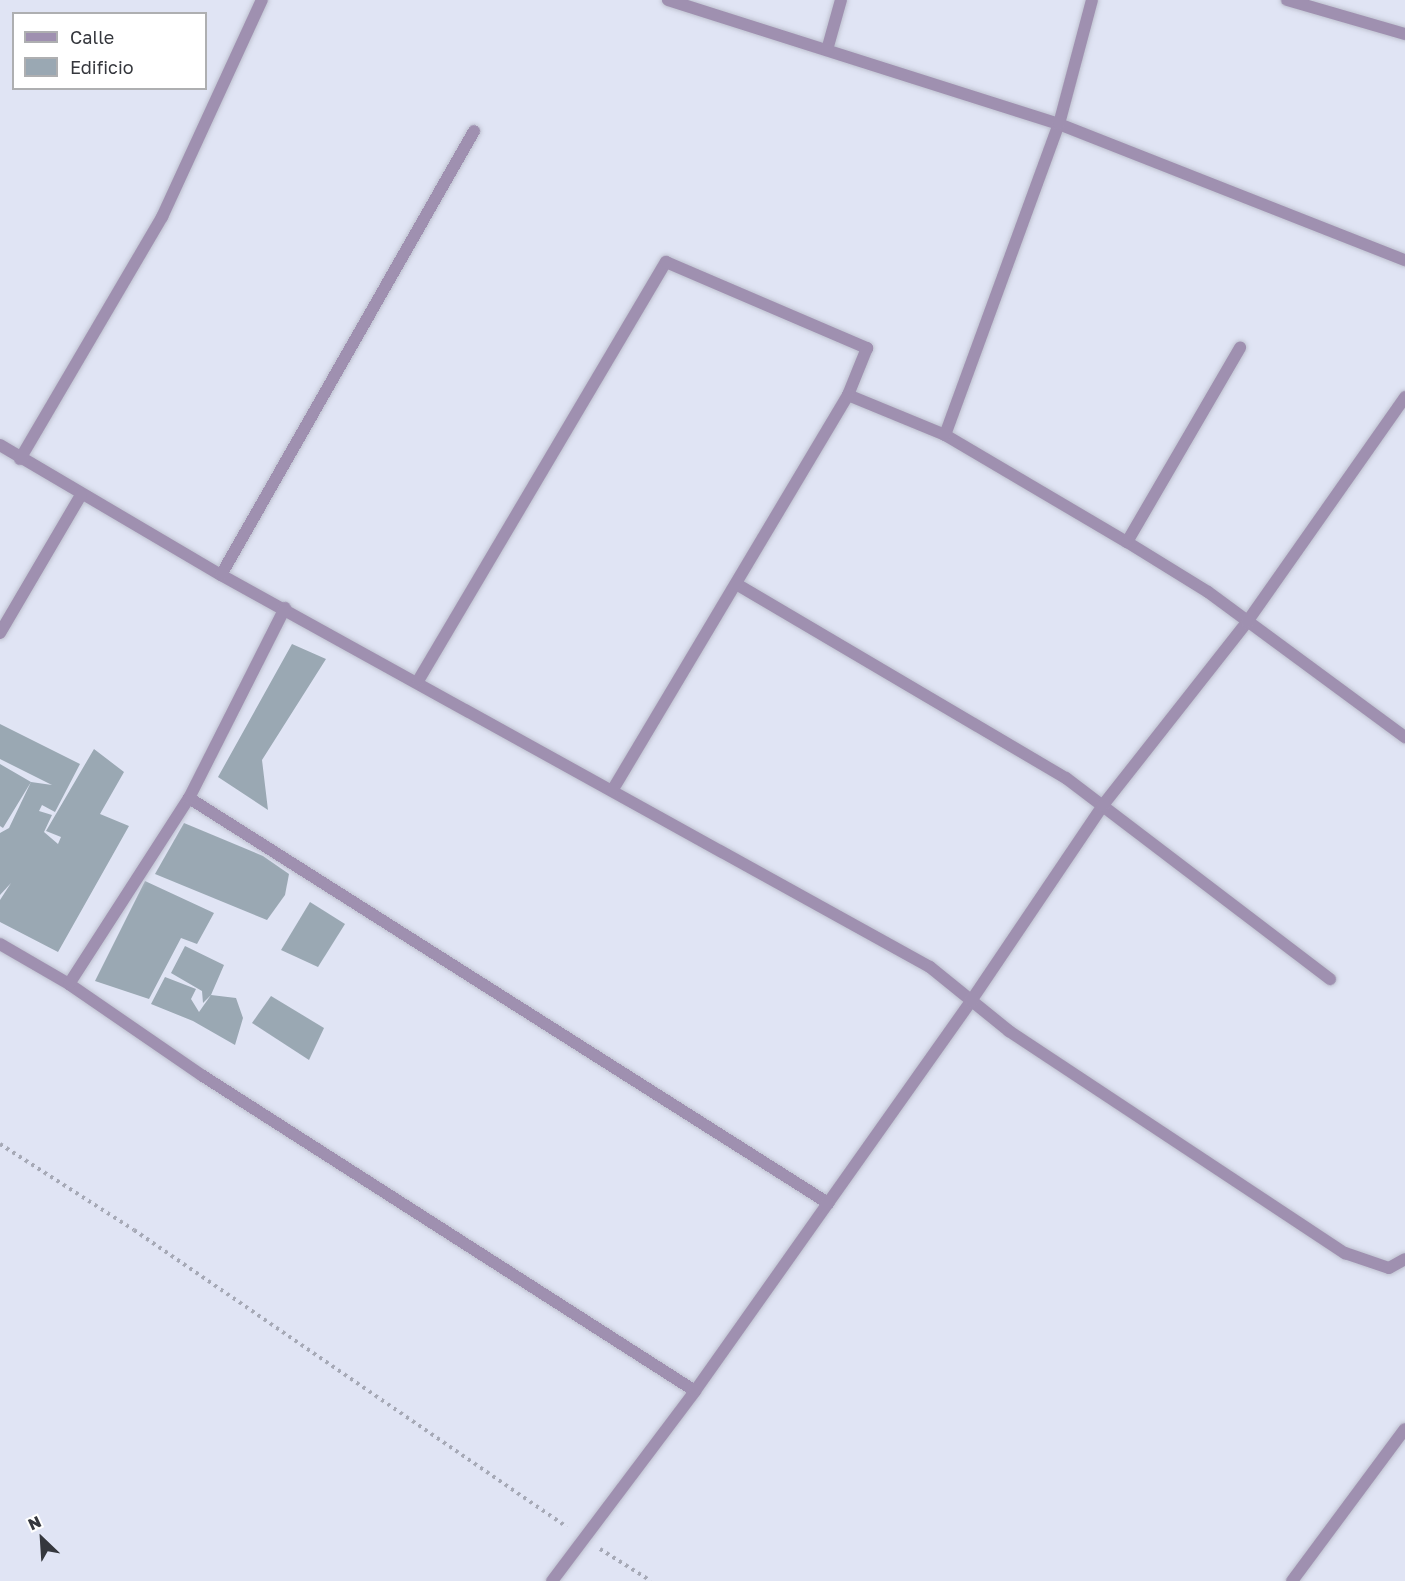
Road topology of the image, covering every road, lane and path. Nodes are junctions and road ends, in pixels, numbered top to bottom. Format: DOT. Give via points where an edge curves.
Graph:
graph roads {
  1 [pos="262,0"];
  2 [pos="668,0"];
  3 [pos="841,0"];
  4 [pos="1092,0"];
  5 [pos="1287,0"];
  6 [pos="1301,2"];
  7 [pos="1405,33"];
  8 [pos="827,50"];
  9 [pos="1059,123"];
  10 [pos="474,131"];
  11 [pos="1405,260"];
  12 [pos="1240,348"];
  13 [pos="848,395"];
  14 [pos="1405,397"];
  15 [pos="945,435"];
  16 [pos="0,445"];
  17 [pos="20,459"];
  18 [pos="81,495"];
  19 [pos="1127,542"];
  20 [pos="221,575"];
  21 [pos="738,585"];
  22 [pos="285,608"];
  23 [pos="1247,622"];
  24 [pos="0,633"];
  25 [pos="418,681"];
  26 [pos="1405,737"];
  27 [pos="613,789"];
  28 [pos="189,798"];
  29 [pos="1103,805"];
  30 [pos="0,944"];
  31 [pos="1330,979"];
  32 [pos="69,984"];
  33 [pos="971,1001"];
  34 [pos="0,1144"];
  35 [pos="828,1203"];
  36 [pos="1405,1259"];
  37 [pos="695,1391"];
  38 [pos="1405,1429"];
  39 [pos="584,1539"];
  40 [pos="552,1581"];
  41 [pos="651,1581"];
  42 [pos="1292,1581"];
  1 -- 17 [label="street" via="162,217"];
  2 -- 8 [label="street"];
  3 -- 8 [label="street"];
  4 -- 9 [label="street"];
  5 -- 6 [label="street"];
  6 -- 7 [label="street"];
  8 -- 9 [label="street"];
  9 -- 11 [label="street"];
  9 -- 15 [label="street"];
  10 -- 20 [label="street"];
  12 -- 19 [label="street"];
  13 -- 15 [label="street"];
  13 -- 21 [label="street"];
  13 -- 25 [label="street" via="867,348 666,262"];
  14 -- 23 [label="street"];
  15 -- 19 [label="street"];
  16 -- 17 [label="street"];
  17 -- 18 [label="street"];
  18 -- 20 [label="street"];
  18 -- 24 [label="street"];
  19 -- 23 [label="street" via="1208,592"];
  20 -- 22 [label="street"];
  21 -- 27 [label="street"];
  21 -- 29 [label="street" via="1066,778"];
  22 -- 25 [label="street"];
  22 -- 28 [label="street"];
  23 -- 26 [label="street"];
  23 -- 29 [label="street"];
  25 -- 27 [label="street"];
  27 -- 33 [label="street" via="930,967"];
  28 -- 32 [label="street"];
  28 -- 35 [label="street"];
  29 -- 31 [label="street"];
  29 -- 33 [label="street"];
  30 -- 32 [label="street"];
  32 -- 37 [label="street" via="203,1076"];
  33 -- 35 [label="street"];
  33 -- 36 [label="street" via="1009,1031 1345,1253 1389,1268"];
  34 -- 39 [label="path" via="144,1236"];
  35 -- 37 [label="street"];
  37 -- 39 [label="street"];
  38 -- 42 [label="street"];
  39 -- 40 [label="street"];
  39 -- 41 [label="path"];
}
